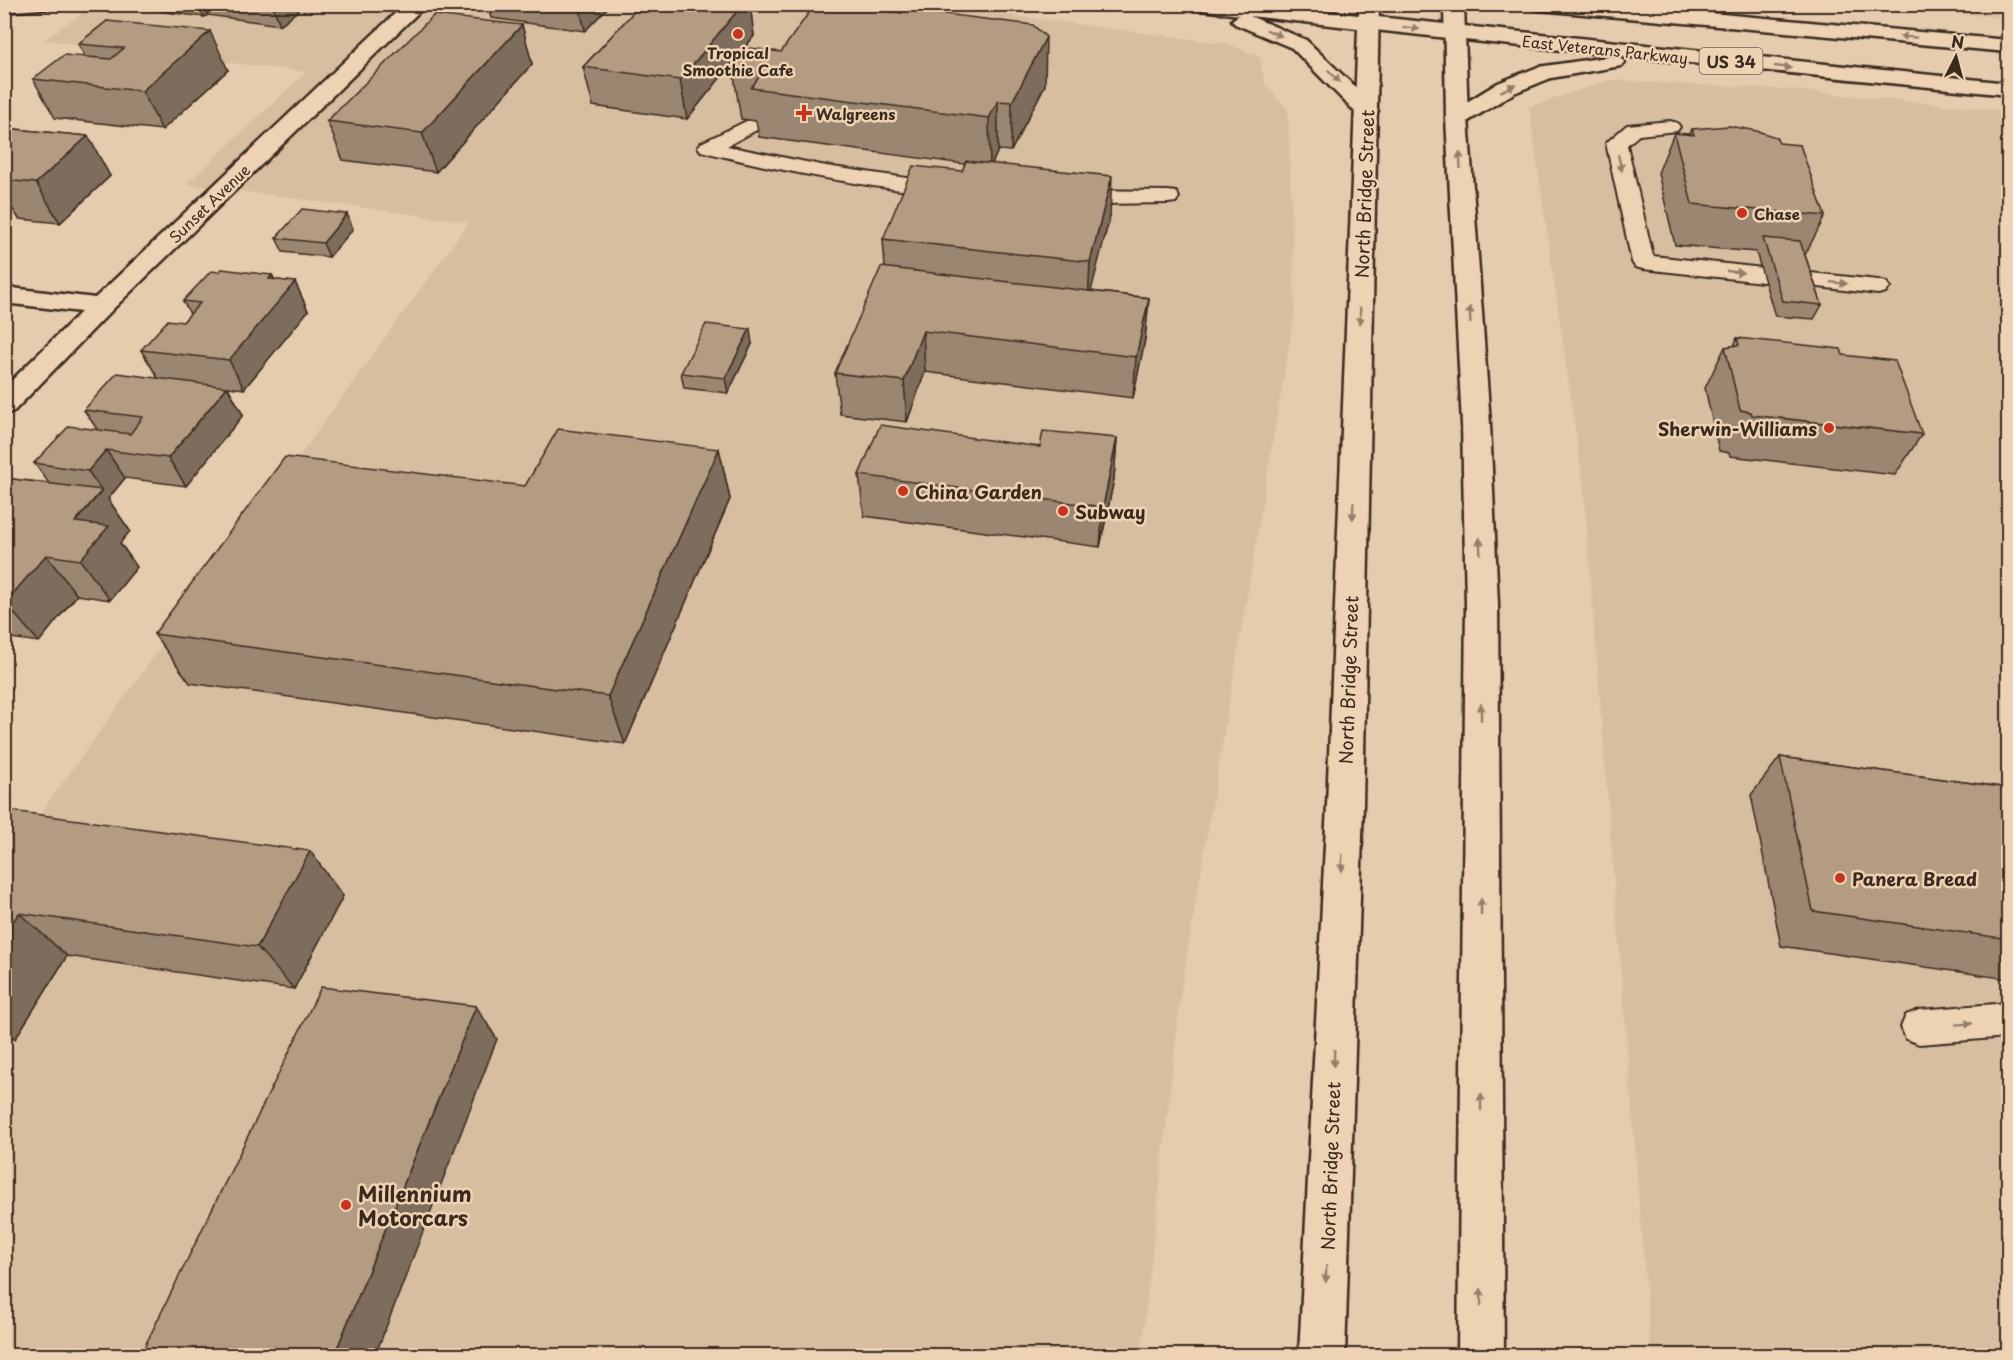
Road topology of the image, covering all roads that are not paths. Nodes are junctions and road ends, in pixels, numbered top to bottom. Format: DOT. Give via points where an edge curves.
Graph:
graph roads {
  1 [pos="44,4"];
  2 [pos="417,4"];
  3 [pos="1454,4"];
  4 [pos="1539,4"];
  5 [pos="1607,4"];
  6 [pos="1203,5"];
  7 [pos="4,6"];
  8 [pos="1369,14"];
  9 [pos="1657,16"];
  10 [pos="1453,33"];
  11 [pos="2008,46"];
  12 [pos="1678,56"];
  13 [pos="2008,89"];
  14 [pos="1366,111"];
  15 [pos="1457,118"];
  16 [pos="757,122"];
  17 [pos="1670,127"];
  18 [pos="970,191"];
  19 [pos="1045,194"];
  20 [pos="1168,197"];
  21 [pos="1763,275"];
  22 [pos="1801,279"];
  23 [pos="1878,287"];
  24 [pos="4,295"];
  25 [pos="101,307"];
  26 [pos="4,405"];
  27 [pos="2008,1020"];
  28 [pos="1919,1027"];
  29 [pos="1322,1356"];
  30 [pos="1481,1356"];
  1 -- 7 [label="main road"];
  2 -- 25 [label="main road, Sunset Avenue"];
  3 -- 10 [label="main road"];
  4 -- 9 [label="main road, US 34"];
  5 -- 9 [label="main road"];
  6 -- 8 [label="main road, US 34"];
  6 -- 14 [label="main road, one-way" via="1299,44"];
  8 -- 10 [label="main road, US 34, one-way"];
  8 -- 14 [label="main road, North Bridge Street"];
  11 -- 9 [label="main road, US 34, one-way"];
  10 -- 12 [label="main road, East Veterans Parkway / US 34"];
  10 -- 15 [label="main road"];
  12 -- 13 [label="main road, East Veterans Parkway / US 34, one-way"];
  15 -- 12 [label="main road, one-way" via="1506,88 1546,72"];
  14 -- 29 [label="main road, North Bridge Street, one-way" via="1345,805"];
  30 -- 15 [label="main road, one-way" via="1482,604 1476,424"];
  16 -- 18 [label="lane" via="708,147 840,176"];
  17 -- 21 [label="lane, one-way" via="1634,129 1616,143 1643,262"];
  19 -- 20 [label="lane"];
  22 -- 23 [label="lane, one-way"];
  24 -- 25 [label="main road"];
  25 -- 26 [label="main road, Sunset Avenue"];
  28 -- 27 [label="lane, one-way"];
}
